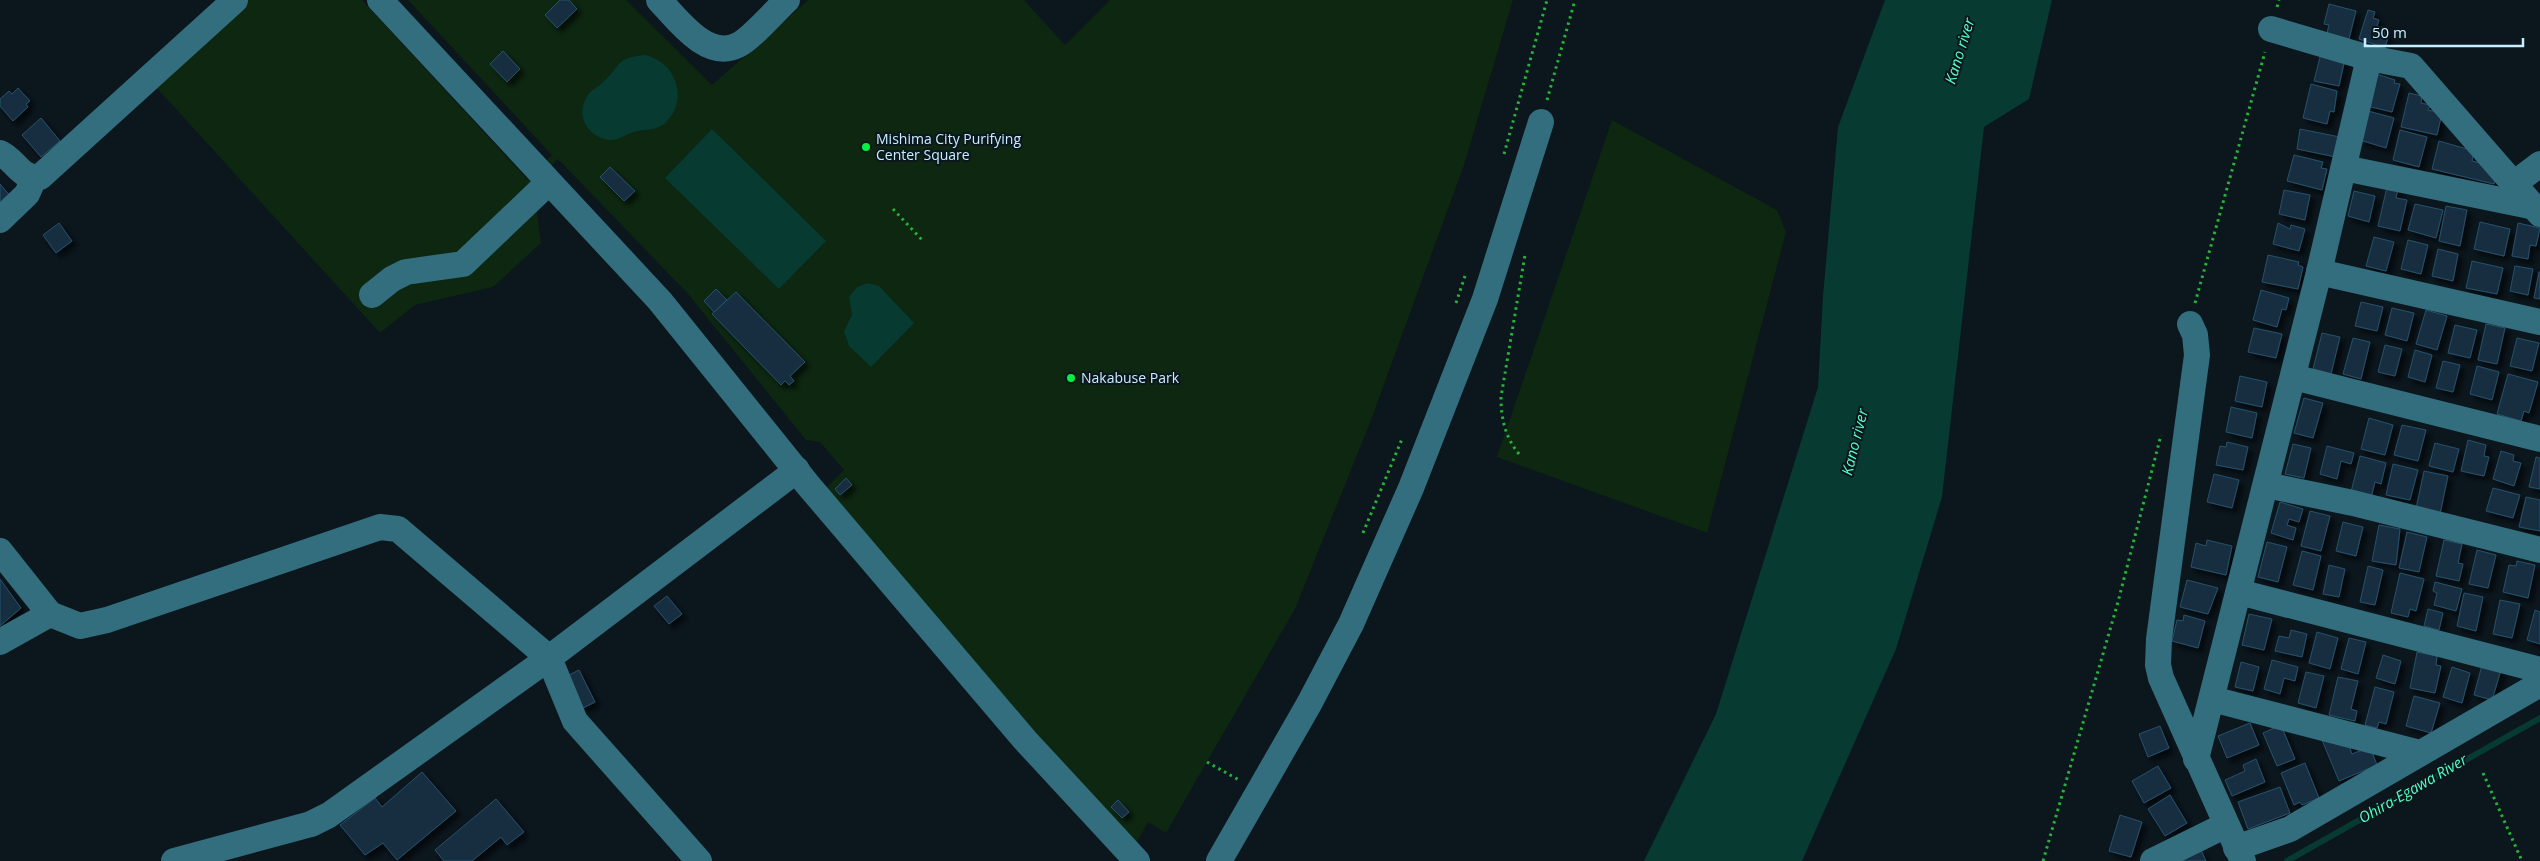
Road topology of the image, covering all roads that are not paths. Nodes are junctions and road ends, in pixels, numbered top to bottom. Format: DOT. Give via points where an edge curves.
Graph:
graph roads {
  1 [pos="235,0"];
  2 [pos="380,0"];
  3 [pos="659,0"];
  4 [pos="787,0"];
  5 [pos="2271,29"];
  6 [pos="2369,58"];
  7 [pos="1540,122"];
  8 [pos="0,153"];
  9 [pos="2540,164"];
  10 [pos="2344,168"];
  11 [pos="34,178"];
  12 [pos="2515,182"];
  13 [pos="548,183"];
  14 [pos="2538,211"];
  15 [pos="0,220"];
  16 [pos="2319,272"];
  17 [pos="372,295"];
  18 [pos="2540,322"];
  19 [pos="2190,324"];
  20 [pos="2293,377"];
  21 [pos="2540,439"];
  22 [pos="797,470"];
  23 [pos="2266,485"];
  24 [pos="2540,550"];
  25 [pos="0,551"];
  26 [pos="2239,592"];
  27 [pos="50,614"];
  28 [pos="0,642"];
  29 [pos="550,658"];
  30 [pos="2540,670"];
  31 [pos="2540,684"];
  32 [pos="2212,699"];
  33 [pos="2420,753"];
  34 [pos="2196,759"];
  35 [pos="2235,844"];
  36 [pos="174,861"];
  37 [pos="699,861"];
  38 [pos="1136,861"];
  39 [pos="1219,861"];
  40 [pos="2154,861"];
  1 -- 11 [label="street" via="46,172"];
  2 -- 13 [label="street"];
  3 -- 4 [label="street" via="699,39 712,46 728,48 739,45"];
  5 -- 6 [label="street"];
  6 -- 10 [label="street"];
  6 -- 12 [label="street" via="2411,66"];
  7 -- 39 [label="street" via="1485,299 1412,488 1350,624 1244,784"];
  8 -- 11 [label="street"];
  9 -- 12 [label="street"];
  10 -- 14 [label="street"];
  10 -- 16 [label="street"];
  11 -- 15 [label="street" via="27,194"];
  12 -- 14 [label="street"];
  13 -- 17 [label="street" via="463,264 406,272 392,278"];
  13 -- 22 [label="street" via="660,301"];
  16 -- 18 [label="street"];
  16 -- 20 [label="street"];
  19 -- 34 [label="street" via="2197,355 2158,654 2161,678"];
  20 -- 21 [label="street"];
  20 -- 23 [label="street"];
  22 -- 29 [label="street"];
  22 -- 38 [label="street" via="1025,740"];
  23 -- 24 [label="street" via="2353,503"];
  23 -- 26 [label="street"];
  25 -- 27 [label="street"];
  26 -- 30 [label="street"];
  26 -- 32 [label="street"];
  27 -- 28 [label="street"];
  27 -- 29 [label="street" via="80,626 107,620 380,527 398,529"];
  29 -- 36 [label="street" via="329,815 311,824"];
  29 -- 37 [label="street" via="575,721"];
  31 -- 33 [label="street"];
  32 -- 33 [label="street"];
  32 -- 34 [label="street"];
  33 -- 35 [label="street" via="2290,829"];
  34 -- 35 [label="street"];
  35 -- 40 [label="street"];
}
